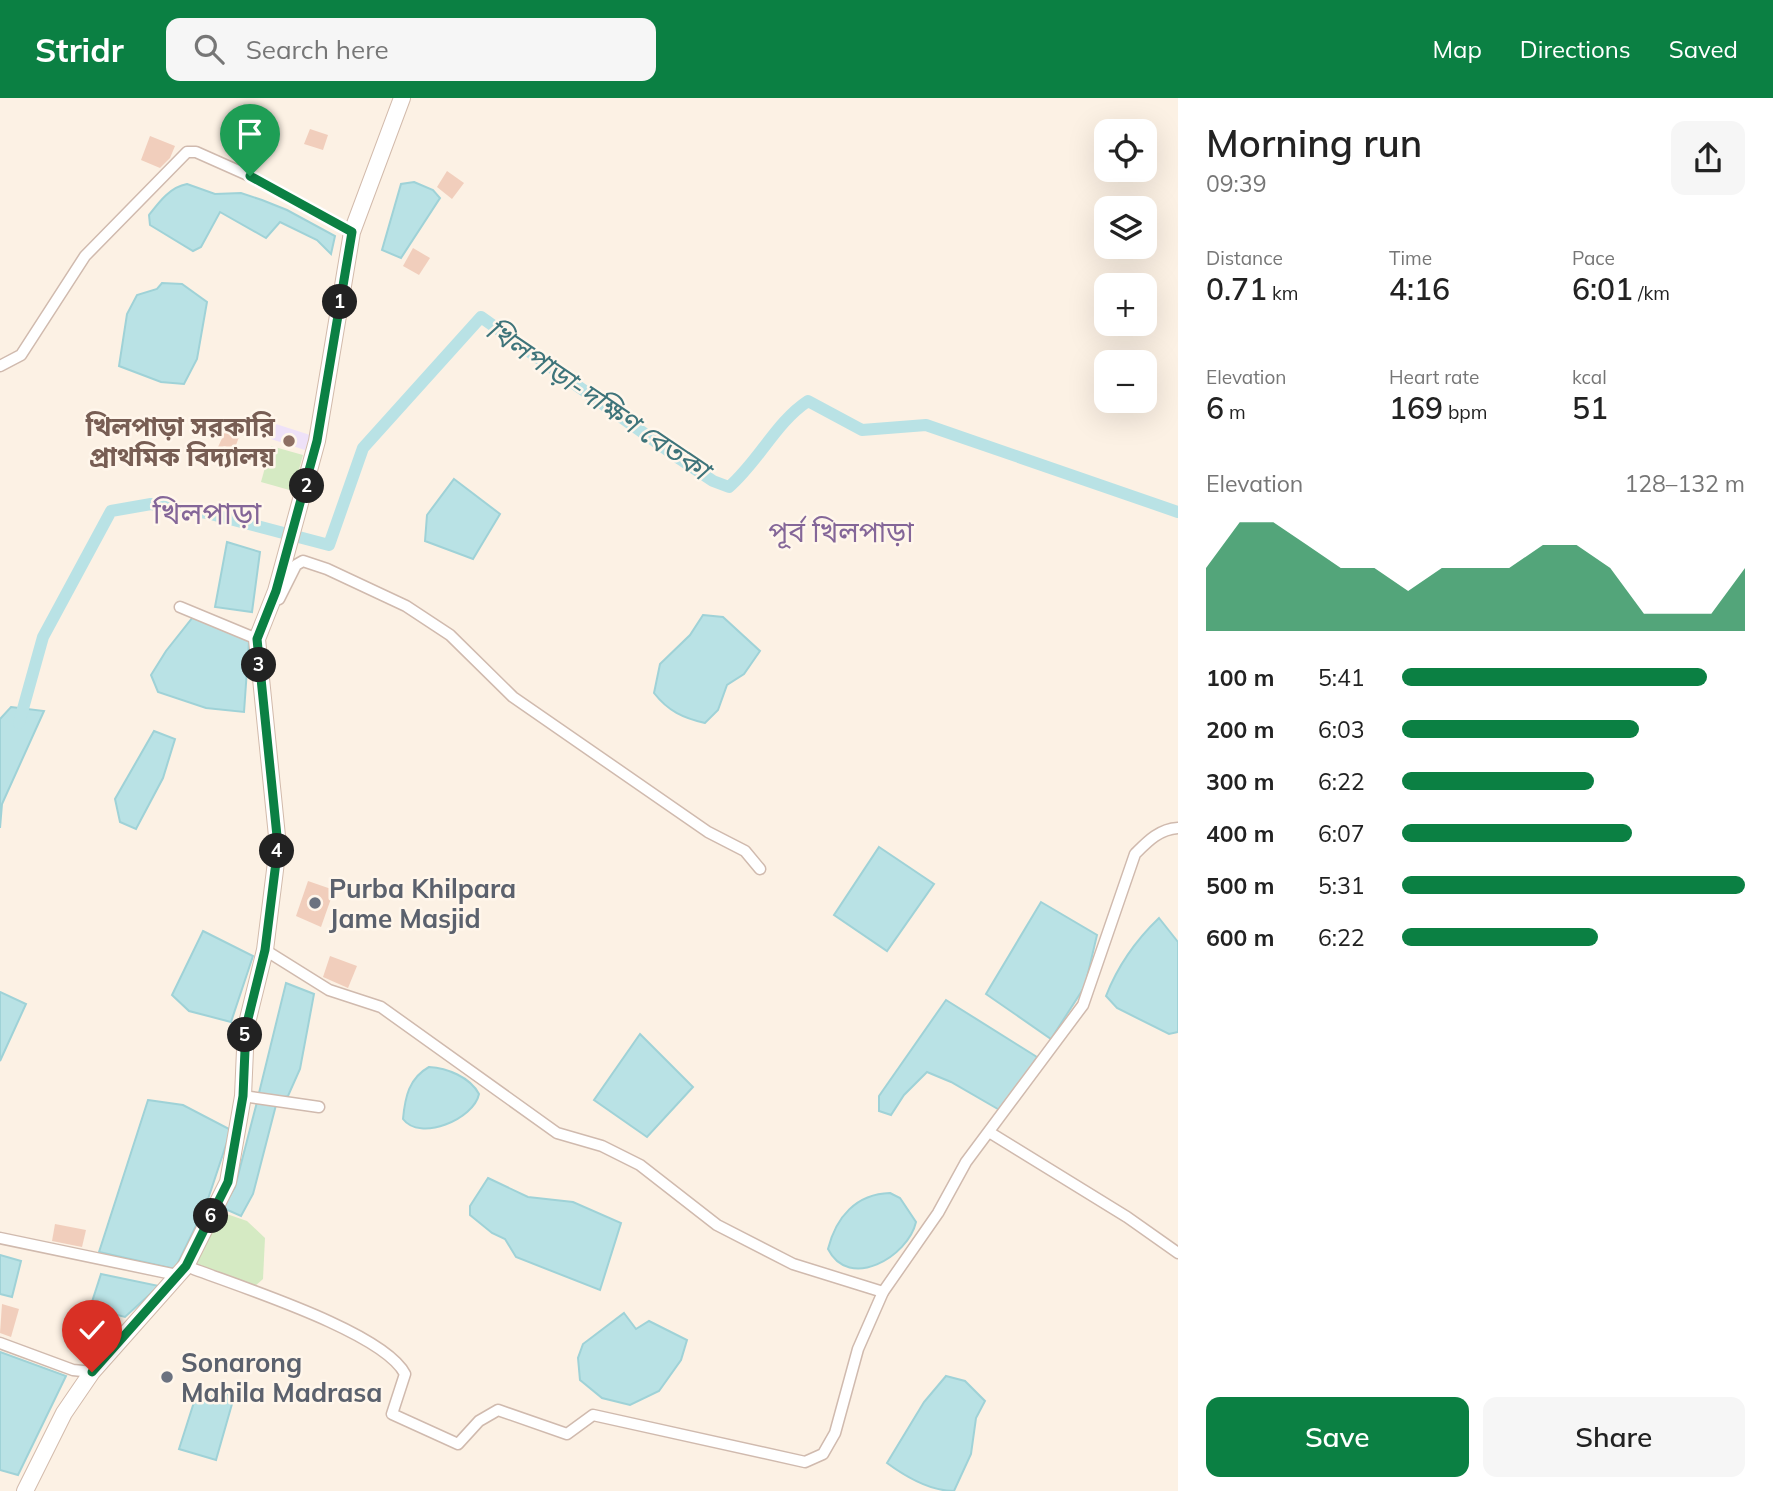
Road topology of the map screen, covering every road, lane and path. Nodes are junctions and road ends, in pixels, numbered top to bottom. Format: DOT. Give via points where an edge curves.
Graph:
graph roads {
  1 [pos="402,98"];
  2 [pos="352,232"];
  3 [pos="0,366"];
  4 [pos="180,607"];
  5 [pos="269,607"];
  6 [pos="257,639"];
  7 [pos="1178,828"];
  8 [pos="760,869"];
  9 [pos="265,950"];
  10 [pos="243,1096"];
  11 [pos="319,1107"];
  12 [pos="989,1132"];
  13 [pos="0,1238"];
  14 [pos="1178,1253"];
  15 [pos="182,1271"];
  16 [pos="883,1292"];
  17 [pos="0,1343"];
  18 [pos="92,1372"];
  19 [pos="25,1491"];
  1 -- 2 [label="street"];
  2 -- 3 [label="street" via="250,176 187,152 85,256 21,355"];
  2 -- 5 [label="street" via="317,441"];
  4 -- 6 [label="street"];
  5 -- 6 [label="street"];
  5 -- 8 [label="street" via="303,561 406,606 450,635 513,697 708,832 745,850"];
  6 -- 9 [label="street" via="278,846"];
  7 -- 12 [label="street" via="1168,828 1135,854 1083,1005"];
  9 -- 10 [label="street" via="246,1027"];
  9 -- 16 [label="street" via="329,990 381,1007 557,1133 601,1146 640,1165 717,1225 793,1264"];
  10 -- 11 [label="street"];
  10 -- 15 [label="street" via="228,1182"];
  12 -- 14 [label="street"];
  12 -- 16 [label="street"];
  13 -- 15 [label="street"];
  15 -- 16 [label="street" via="352,1332 381,1350 405,1374 392,1414 458,1444 498,1410 567,1434 593,1415 805,1462 823,1454 835,1433 858,1349"];
  15 -- 18 [label="street"];
  17 -- 18 [label="street" via="74,1370"];
  18 -- 19 [label="street" via="64,1413"];
}
